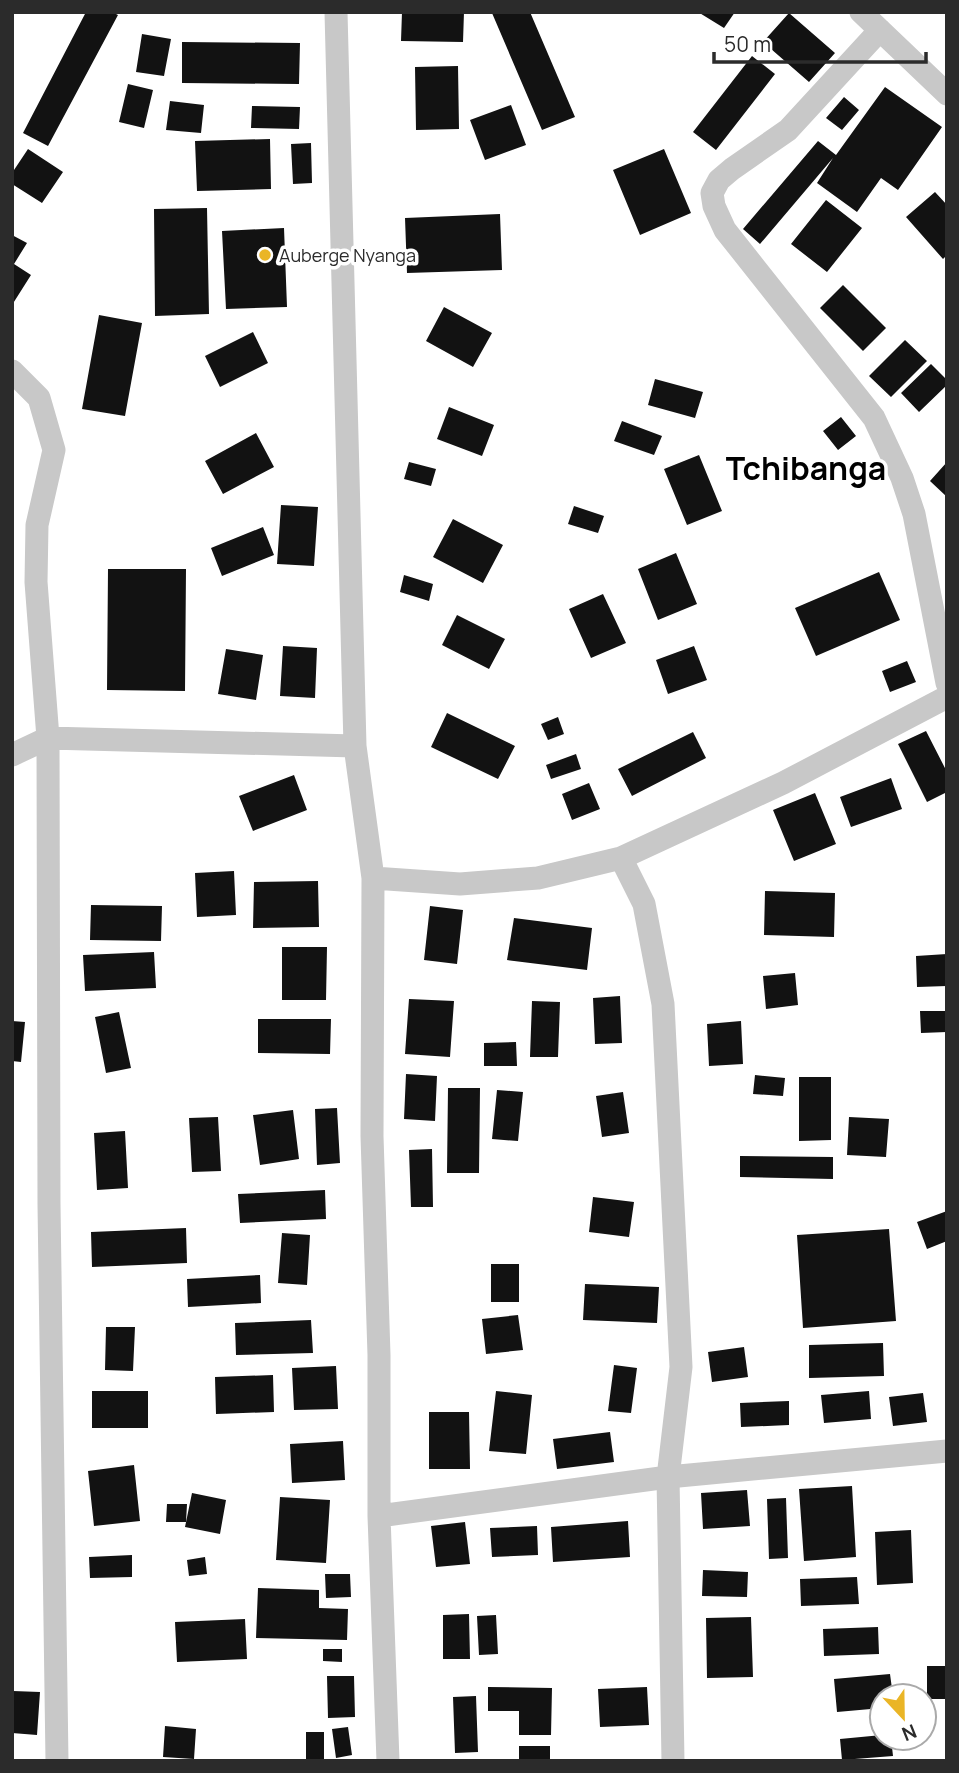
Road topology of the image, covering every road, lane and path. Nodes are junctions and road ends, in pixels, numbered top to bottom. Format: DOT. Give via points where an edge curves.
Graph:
graph roads {
  1 [pos="336,12"];
  2 [pos="860,12"];
  3 [pos="880,30"];
  4 [pos="947,94"];
  5 [pos="12,371"];
  6 [pos="947,683"];
  7 [pos="947,697"];
  8 [pos="48,738"];
  9 [pos="355,747"];
  10 [pos="12,755"];
  11 [pos="621,859"];
  12 [pos="373,878"];
  13 [pos="947,1451"];
  14 [pos="668,1477"];
  15 [pos="379,1516"];
  16 [pos="57,1761"];
  17 [pos="388,1761"];
  18 [pos="673,1761"];
  1 -- 9 [label="street"];
  2 -- 3 [label="street"];
  3 -- 4 [label="street"];
  3 -- 6 [label="street" via="788,130 732,169 712,193 725,230 874,418 914,514"];
  5 -- 8 [label="street" via="38,398 54,450 37,525 36,559"];
  7 -- 11 [label="street" via="783,783"];
  8 -- 9 [label="street"];
  8 -- 10 [label="street"];
  8 -- 16 [label="street"];
  9 -- 12 [label="street"];
  11 -- 12 [label="street" via="538,878 460,884"];
  11 -- 14 [label="street" via="644,904 663,1004 681,1367"];
  12 -- 15 [label="street"];
  13 -- 14 [label="street"];
  14 -- 15 [label="street"];
  14 -- 18 [label="street"];
  15 -- 17 [label="street"];
}
